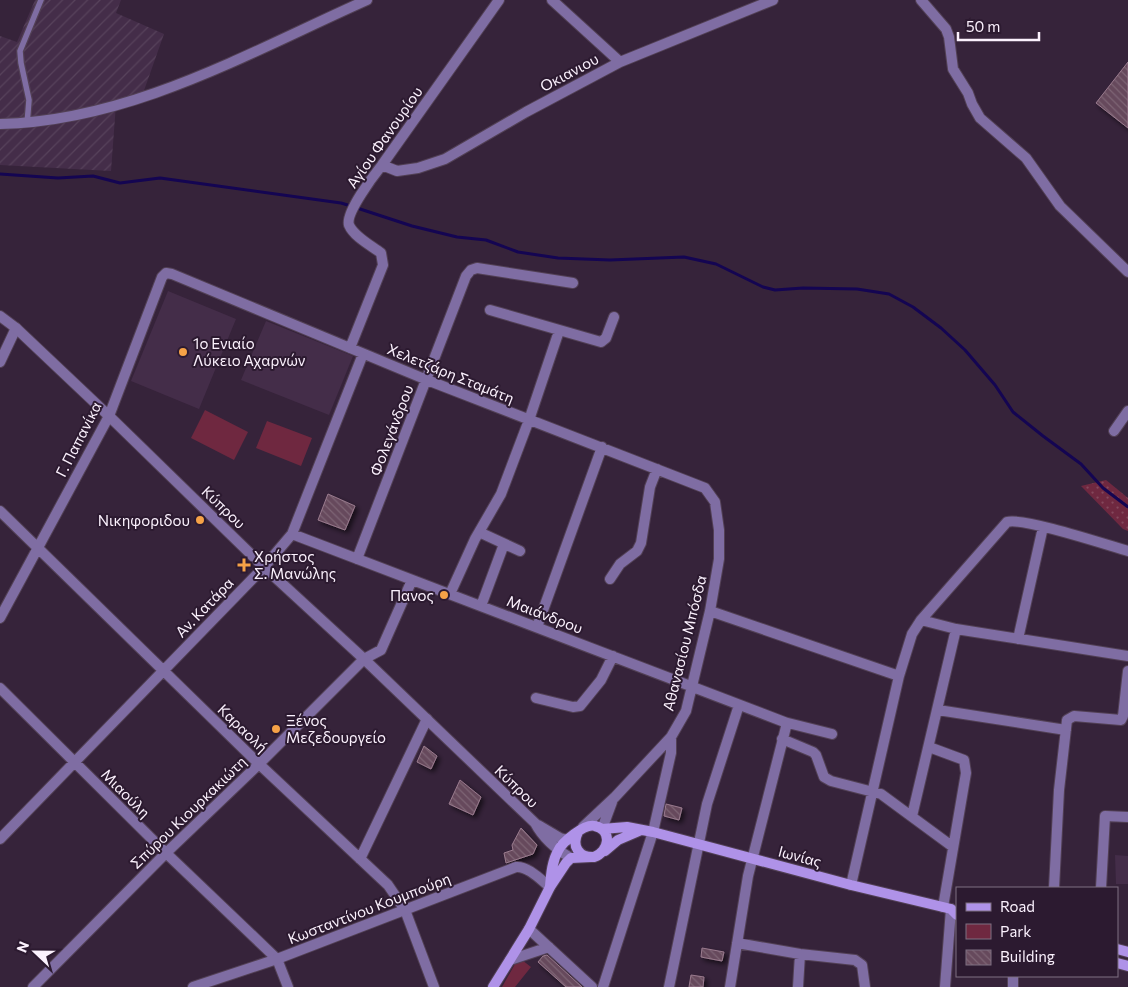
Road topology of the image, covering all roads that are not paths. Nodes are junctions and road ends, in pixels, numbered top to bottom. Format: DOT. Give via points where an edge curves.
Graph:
graph roads {
  1 [pos="41,0"];
  2 [pos="367,0"];
  3 [pos="499,0"];
  4 [pos="552,0"];
  5 [pos="773,0"];
  6 [pos="921,0"];
  7 [pos="620,62"];
  8 [pos="0,124"];
  9 [pos="27,124"];
  10 [pos="382,165"];
  11 [pos="1128,272"];
  12 [pos="172,274"];
  13 [pos="573,283"];
  14 [pos="490,310"];
  15 [pos="0,316"];
  16 [pos="614,317"];
  17 [pos="16,328"];
  18 [pos="559,330"];
  19 [pos="350,348"];
  20 [pos="363,354"];
  21 [pos="0,362"];
  22 [pos="427,380"];
  23 [pos="1128,411"];
  24 [pos="109,416"];
  25 [pos="529,420"];
  26 [pos="1114,431"];
  27 [pos="602,447"];
  28 [pos="657,469"];
  29 [pos="715,502"];
  30 [pos="0,511"];
  31 [pos="1043,527"];
  32 [pos="479,532"];
  33 [pos="292,534"];
  34 [pos="504,544"];
  35 [pos="38,548"];
  36 [pos="1128,550"];
  37 [pos="520,551"];
  38 [pos="357,559"];
  39 [pos="264,567"];
  40 [pos="610,579"];
  41 [pos="412,580"];
  42 [pos="450,594"];
  43 [pos="481,606"];
  44 [pos="710,612"];
  45 [pos="0,618"];
  46 [pos="922,620"];
  47 [pos="537,627"];
  48 [pos="956,629"];
  49 [pos="1018,639"];
  50 [pos="613,656"];
  51 [pos="1128,656"];
  52 [pos="364,659"];
  53 [pos="163,671"];
  54 [pos="1128,671"];
  55 [pos="899,676"];
  56 [pos="691,686"];
  57 [pos="0,688"];
  58 [pos="536,698"];
  59 [pos="739,704"];
  60 [pos="938,710"];
  61 [pos="427,719"];
  62 [pos="786,722"];
  63 [pos="1066,730"];
  64 [pos="832,734"];
  65 [pos="671,737"];
  66 [pos="782,739"];
  67 [pos="930,747"];
  68 [pos="74,763"];
  69 [pos="259,764"];
  70 [pos="873,792"];
  71 [pos="615,797"];
  72 [pos="912,816"];
  73 [pos="1128,817"];
  74 [pos="535,823"];
  75 [pos="580,830"];
  76 [pos="602,830"];
  77 [pos="648,831"];
  78 [pos="0,839"];
  79 [pos="568,840"];
  80 [pos="697,843"];
  81 [pos="953,847"];
  82 [pos="558,850"];
  83 [pos="166,853"];
  84 [pos="602,853"];
  85 [pos="591,857"];
  86 [pos="572,858"];
  87 [pos="360,859"];
  88 [pos="752,859"];
  89 [pos="851,885"];
  90 [pos="550,887"];
  91 [pos="1054,887"];
  92 [pos="1101,887"];
  93 [pos="405,910"];
  94 [pos="952,910"];
  95 [pos="529,929"];
  96 [pos="737,943"];
  97 [pos="549,947"];
  98 [pos="800,954"];
  99 [pos="277,959"];
  100 [pos="510,960"];
  101 [pos="33,987"];
  102 [pos="193,987"];
  103 [pos="288,987"];
  104 [pos="434,987"];
  105 [pos="493,987"];
  106 [pos="592,987"];
  107 [pos="603,987"];
  108 [pos="669,987"];
  109 [pos="730,987"];
  110 [pos="798,987"];
  111 [pos="865,987"];
  112 [pos="946,987"];
  1 -- 9 [label="lane" via="20,51 29,100"];
  2 -- 9 [label="street" via="180,84 99,111"];
  3 -- 10 [label="street, Αγίου Φανουρίου"];
  4 -- 7 [label="street"];
  5 -- 7 [label="street, Οκιανιου"];
  6 -- 11 [label="street" via="946,30 954,70 980,118 1026,158 1060,206"];
  7 -- 10 [label="street, Οκιανιου" via="445,159 398,171"];
  8 -- 9 [label="street"];
  10 -- 19 [label="street, Αγίου Φανουρίου" via="367,183 348,220 359,237 382,253 383,265"];
  12 -- 19 [label="street, Χελετζάρη Σταμάτη"];
  12 -- 24 [label="street, Γ. Παπανίκα" via="166,273 162,277"];
  13 -- 22 [label="street, Φολεγάνδρου" via="477,268 471,270"];
  14 -- 18 [label="street"];
  15 -- 17 [label="street, Κύπρου"];
  16 -- 18 [label="street" via="602,342"];
  17 -- 21 [label="street"];
  17 -- 24 [label="street, Κύπρου"];
  18 -- 25 [label="street"];
  19 -- 20 [label="street, Χελετζάρη Σταμάτη"];
  20 -- 22 [label="street, Χελετζάρη Σταμάτη"];
  20 -- 33 [label="street, Αν. Κατάρα"];
  22 -- 25 [label="street, Χελετζάρη Σταμάτη"];
  22 -- 38 [label="street, Φολεγάνδρου"];
  23 -- 26 [label="street"];
  24 -- 35 [label="street, Γ. Παπανίκα"];
  24 -- 39 [label="street, Κύπρου"];
  25 -- 27 [label="street, Χελετζάρη Σταμάτη"];
  25 -- 32 [label="street" via="501,494"];
  27 -- 28 [label="street, Χελετζάρη Σταμάτη"];
  27 -- 47 [label="street"];
  28 -- 29 [label="street, Χελετζάρη Σταμάτη" via="705,488"];
  28 -- 40 [label="street" via="650,487 641,543"];
  29 -- 44 [label="street, Αθανασίου Μπόσδα" via="719,559"];
  30 -- 35 [label="street, Καραολή"];
  31 -- 36 [label="street"];
  31 -- 46 [label="street" via="1013,520 1007,522"];
  31 -- 49 [label="street"];
  32 -- 34 [label="street"];
  32 -- 42 [label="street"];
  33 -- 38 [label="street, Μαιάνδρου"];
  33 -- 39 [label="street, Αν. Κατάρα"];
  34 -- 37 [label="street"];
  34 -- 43 [label="street"];
  35 -- 45 [label="street, Γ. Παπανίκα"];
  35 -- 53 [label="street, Καραολή"];
  38 -- 41 [label="street, Μαιάνδρου"];
  39 -- 52 [label="street, Κύπρου"];
  39 -- 53 [label="street, Αν. Κατάρα"];
  41 -- 42 [label="street, Μαιάνδρου"];
  41 -- 52 [label="street, Σπύρου Κιουρκακιώτη" via="380,650"];
  42 -- 43 [label="street, Μαιάνδρου"];
  43 -- 47 [label="street, Μαιάνδρου"];
  44 -- 55 [label="street"];
  44 -- 56 [label="street, Αθανασίου Μπόσδα"];
  46 -- 48 [label="street"];
  46 -- 55 [label="street" via="912,634"];
  47 -- 50 [label="street, Μαιάνδρου"];
  48 -- 49 [label="street"];
  48 -- 60 [label="street"];
  49 -- 51 [label="street"];
  50 -- 56 [label="street, Μαιάνδρου"];
  50 -- 58 [label="street" via="580,706"];
  52 -- 61 [label="street, Κύπρου"];
  52 -- 69 [label="street, Σπύρου Κιουρκακιώτη"];
  53 -- 68 [label="street, Αν. Κατάρα"];
  53 -- 69 [label="street, Καραολή"];
  54 -- 63 [label="street" via="1121,720 1074,716 1069,717"];
  55 -- 70 [label="street"];
  56 -- 59 [label="street, Μαιάνδρου"];
  56 -- 65 [label="street, Αθανασίου Μπόσδα" via="686,711"];
  57 -- 68 [label="street, Μιαούλη"];
  59 -- 62 [label="street, Μαιάνδρου"];
  59 -- 80 [label="street" via="706,804"];
  60 -- 63 [label="street"];
  60 -- 67 [label="street"];
  61 -- 74 [label="street, Κύπρου"];
  61 -- 87 [label="street"];
  62 -- 64 [label="street, Μαιάνδρου"];
  62 -- 66 [label="street"];
  63 -- 91 [label="street"];
  65 -- 71 [label="street, Αθανασίου Μπόσδα"];
  65 -- 77 [label="street" via="671,753"];
  66 -- 70 [label="street" via="813,752 824,777"];
  66 -- 88 [label="street"];
  67 -- 72 [label="street"];
  67 -- 81 [label="street" via="964,760 965,764"];
  68 -- 78 [label="street, Αν. Κατάρα"];
  68 -- 83 [label="street, Μιαούλη"];
  69 -- 83 [label="street, Σπύρου Κιουρκακιώτη"];
  69 -- 87 [label="street, Καραολή"];
  70 -- 72 [label="street"];
  70 -- 89 [label="street"];
  71 -- 75 [label="street, Αθανασίου Μπόσδα"];
  71 -- 76 [label="street, Αθανασίου Μπόσδα"];
  72 -- 81 [label="street"];
  73 -- 92 [label="street" via="1105,816"];
  74 -- 79 [label="street, Κύπρου"];
  74 -- 82 [label="street, Κύπρου"];
  75 -- 76 [label="main road" via="594,825"];
  75 -- 79 [label="main road"];
  75 -- 85 [label="main road" via="575,840 577,849"];
  76 -- 77 [label="main road, Ιωνίας" via="627,827"];
  76 -- 84 [label="main road" via="607,841"];
  77 -- 80 [label="main road, Ιωνίας"];
  77 -- 84 [label="main road" via="618,840"];
  77 -- 107 [label="street"];
  79 -- 82 [label="main road"];
  80 -- 88 [label="main road, Ιωνίας"];
  80 -- 108 [label="street"];
  81 -- 94 [label="street"];
  82 -- 86 [label="street, Κύπρου"];
  82 -- 90 [label="main road"];
  83 -- 99 [label="street, Μιαούλη"];
  83 -- 101 [label="street, Σπύρου Κιουρκακιώτη"];
  84 -- 85 [label="main road"];
  85 -- 86 [label="main road"];
  86 -- 90 [label="main road"];
  87 -- 93 [label="street, Καραολή" via="388,885"];
  88 -- 89 [label="main road, Ιωνίας"];
  88 -- 96 [label="street"];
  89 -- 94 [label="main road, Ιωνίας"];
  90 -- 93 [label="street, Κωσταντίνου Κουμπούρη" via="521,867"];
  90 -- 95 [label="main road"];
  93 -- 99 [label="street, Κωσταντίνου Κουμπούρη"];
  93 -- 104 [label="street, Καραολή"];
  94 -- 112 [label="street"];
  95 -- 97 [label="street"];
  95 -- 100 [label="main road"];
  96 -- 98 [label="street"];
  96 -- 109 [label="street"];
  97 -- 100 [label="street"];
  97 -- 106 [label="street"];
  98 -- 110 [label="street"];
  98 -- 111 [label="street" via="855,960 862,965"];
  99 -- 102 [label="street, Κωσταντίνου Κουμπούρη"];
  99 -- 103 [label="street, Μιαούλη"];
  100 -- 105 [label="main road"];
}
